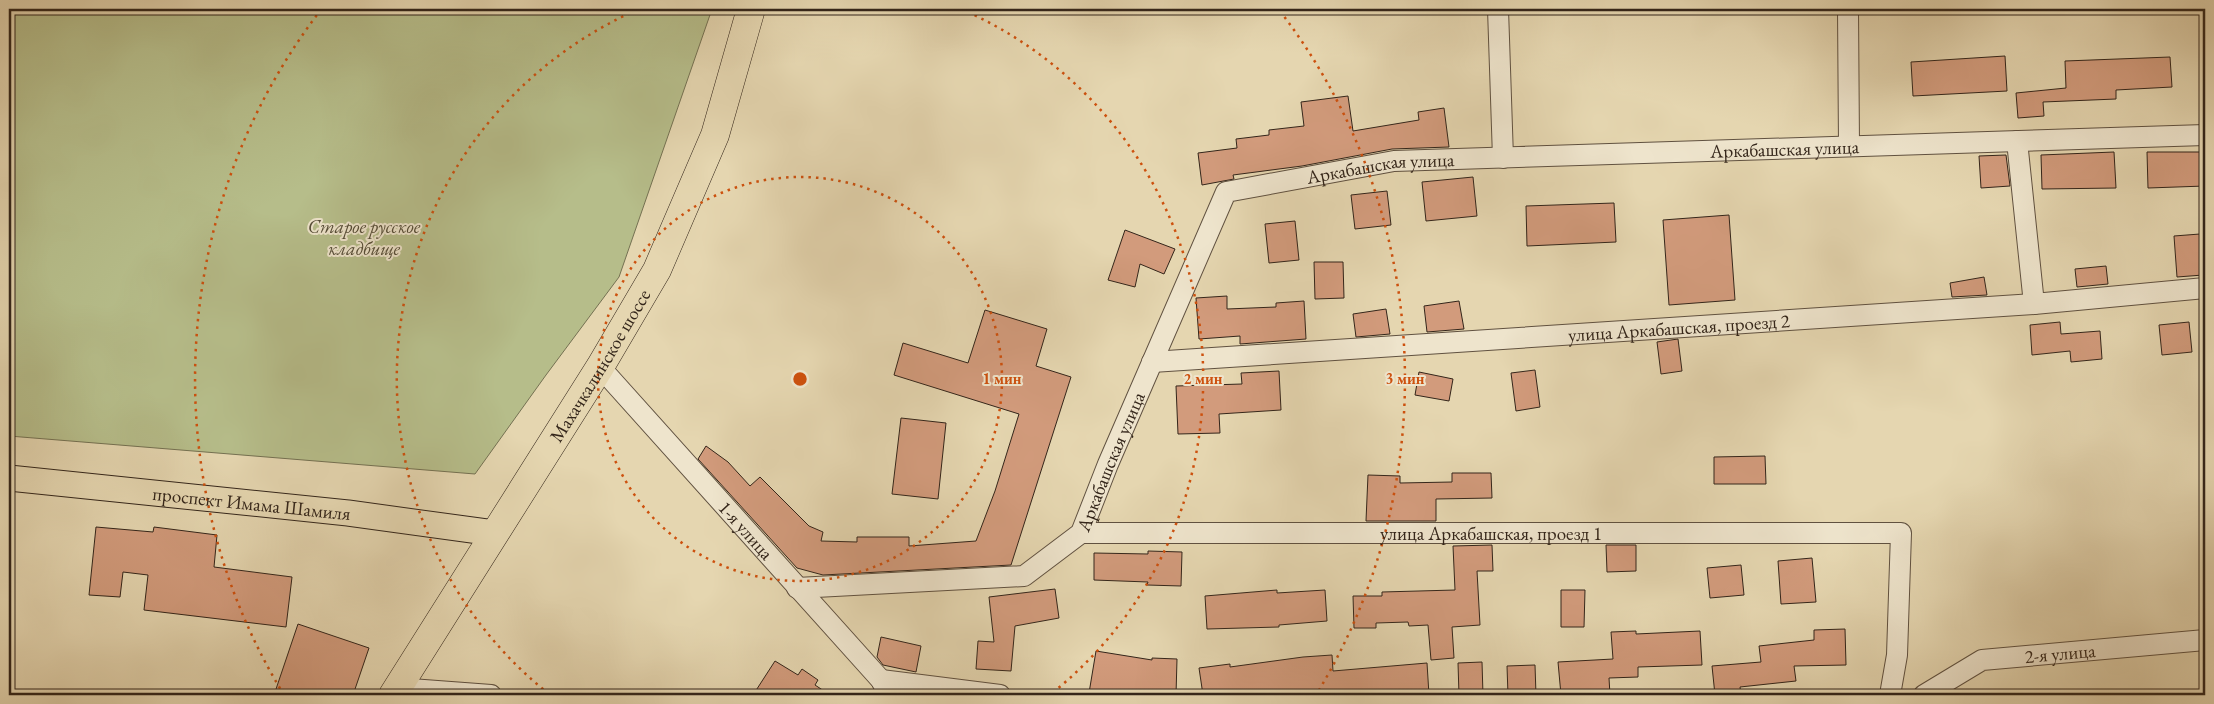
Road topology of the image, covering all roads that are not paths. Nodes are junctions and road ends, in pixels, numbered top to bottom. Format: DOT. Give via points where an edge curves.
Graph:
graph roads {
  1 [pos="751,9"];
  2 [pos="1498,9"];
  3 [pos="1848,9"];
  4 [pos="2205,135"];
  5 [pos="2017,141"];
  6 [pos="1849,146"];
  7 [pos="1503,158"];
  8 [pos="2205,288"];
  9 [pos="2034,304"];
  10 [pos="1152,362"];
  11 [pos="600,366"];
  12 [pos="9,478"];
  13 [pos="494,533"];
  14 [pos="1081,533"];
  15 [pos="797,588"];
  16 [pos="2205,640"];
  17 [pos="885,688"];
  18 [pos="395,692"];
  19 [pos="491,695"];
  20 [pos="1000,695"];
  21 [pos="1890,695"];
  22 [pos="1924,695"];
  1 -- 11 [label="highway, Махачкалинское шоссе" via="715,135 657,270"];
  2 -- 7 [label="street"];
  3 -- 6 [label="street"];
  4 -- 5 [label="street, Аркабашская улица"];
  5 -- 6 [label="street, Аркабашская улица"];
  5 -- 9 [label="street"];
  6 -- 7 [label="street, Аркабашская улица"];
  7 -- 10 [label="street, Аркабашская улица" via="1394,161 1226,192"];
  8 -- 9 [label="street, улица Аркабашская, проезд 2"];
  9 -- 10 [label="street, улица Аркабашская, проезд 2"];
  10 -- 14 [label="street, Аркабашская улица"];
  11 -- 13 [label="highway, Махачкалинское шоссе"];
  11 -- 15 [label="street, 1-я улица"];
  12 -- 13 [label="main road, проспект Имама Шамиля" via="348,513"];
  13 -- 18 [label="highway, Махачкалинское шоссе"];
  14 -- 15 [label="street, Аркабашская улица" via="1024,576"];
  14 -- 21 [label="street, улица Аркабашская, проезд 1" via="1901,532 1897,655"];
  15 -- 17 [label="street, 1-я улица"];
  16 -- 22 [label="street, 2-я улица" via="1982,660"];
  17 -- 20 [label="street"];
  18 -- 19 [label="street"];
}
